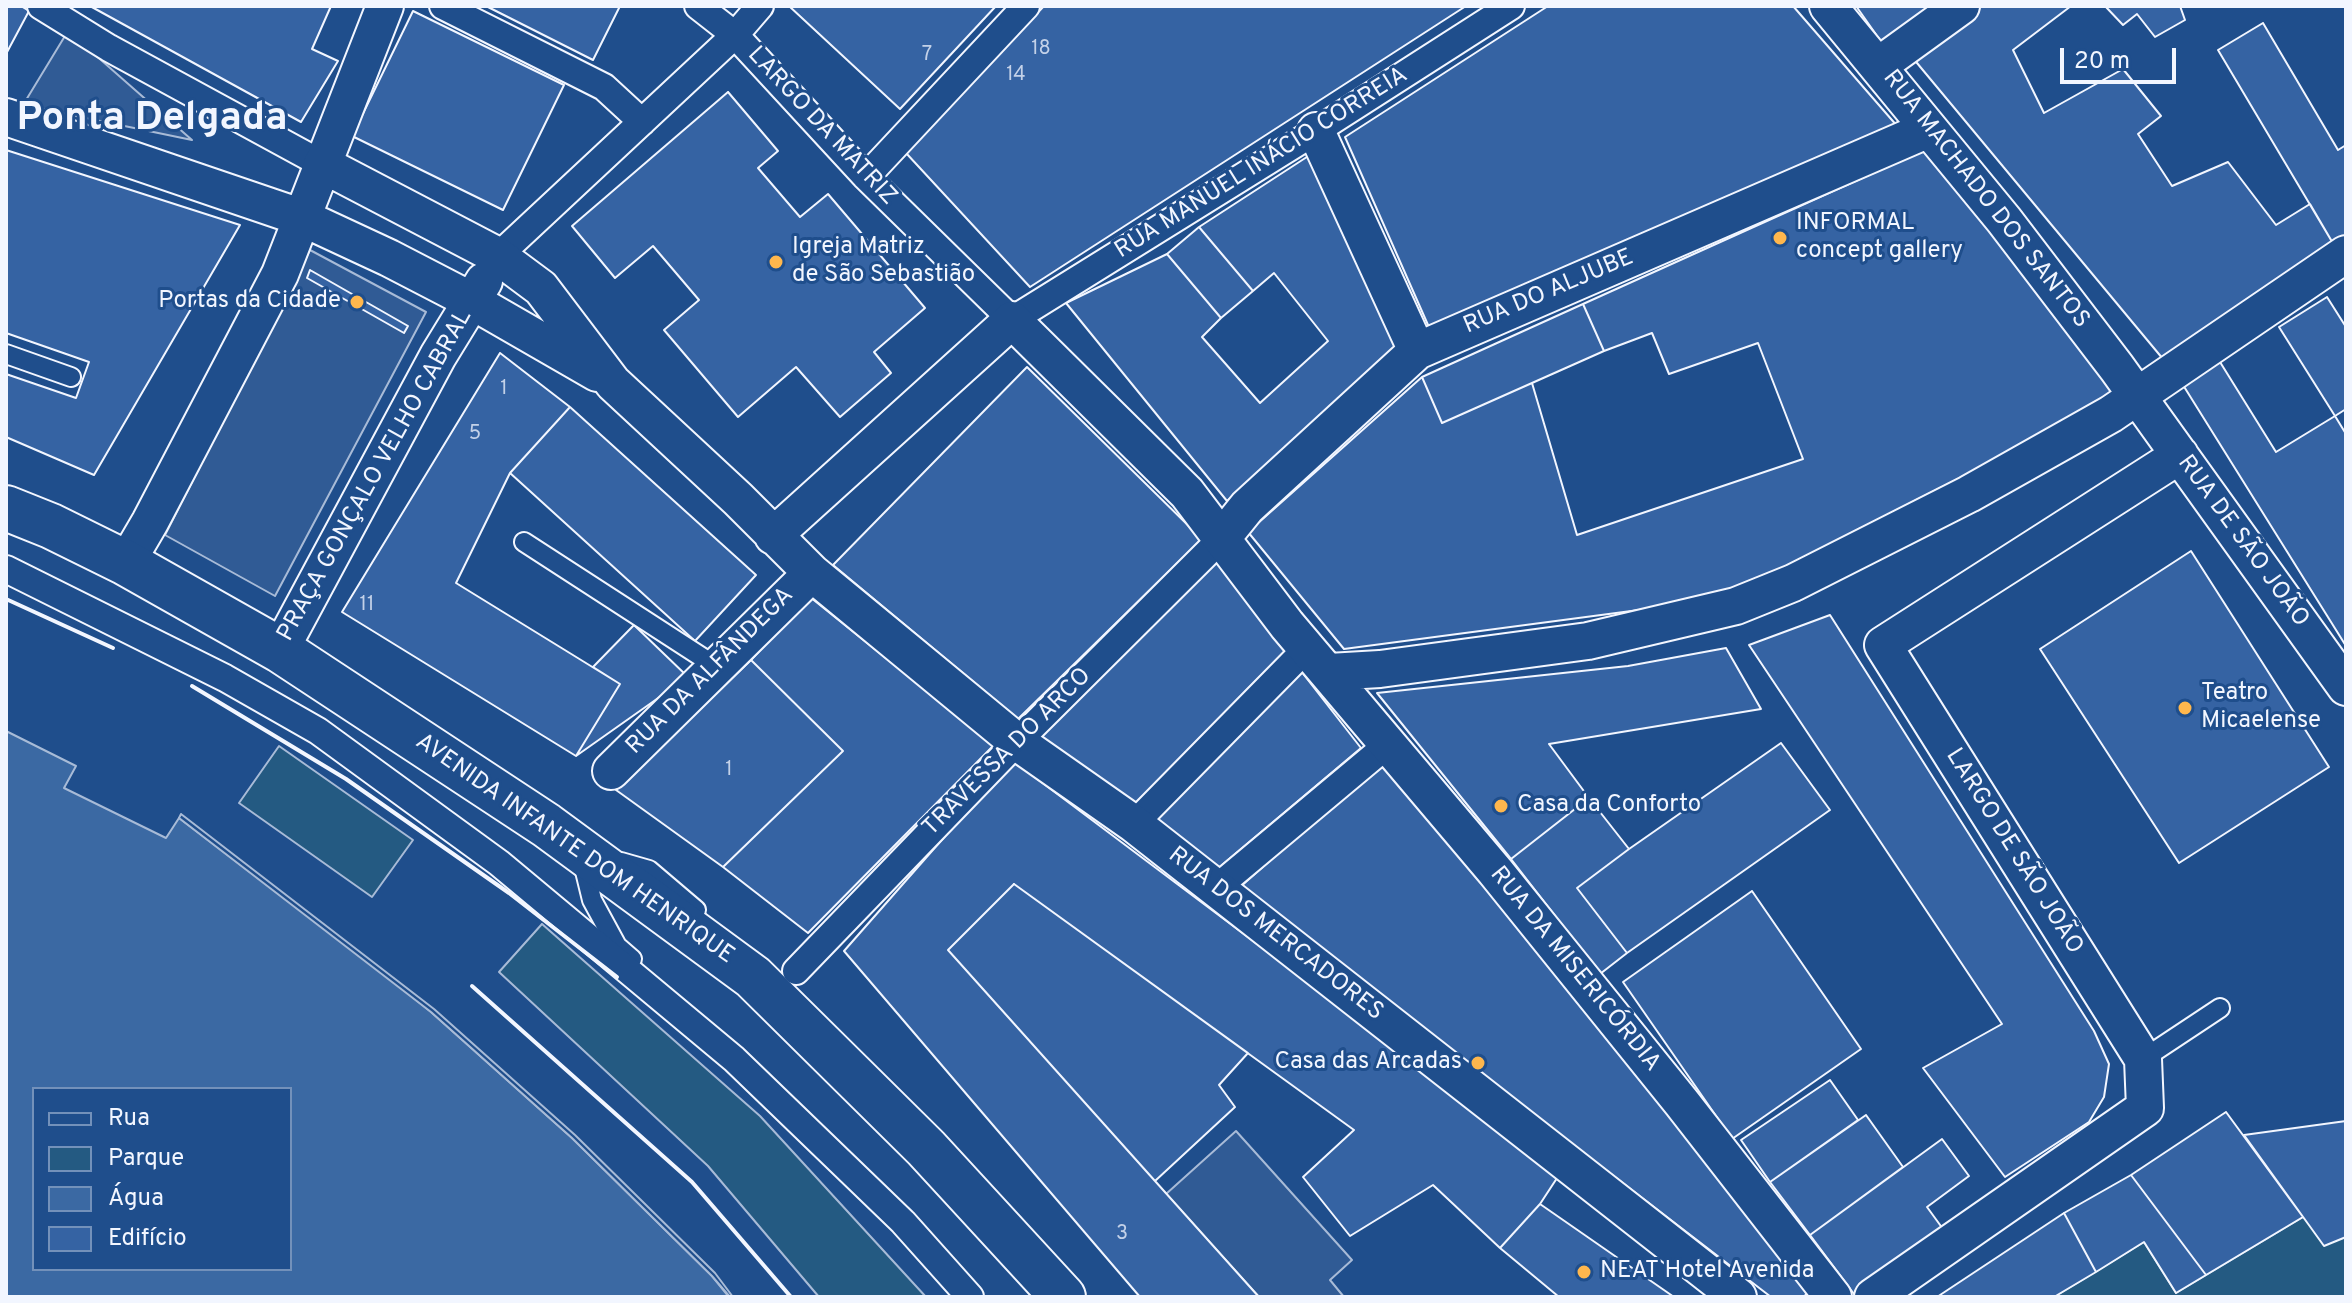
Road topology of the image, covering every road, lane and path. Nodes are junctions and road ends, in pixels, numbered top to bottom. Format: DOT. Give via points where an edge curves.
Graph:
graph roads {
  1 [pos="41,6"];
  2 [pos="385,6"];
  3 [pos="443,6"];
  4 [pos="698,6"];
  5 [pos="760,6"];
  6 [pos="1026,6"];
  7 [pos="1511,6"];
  8 [pos="1828,6"];
  9 [pos="1961,6"];
  10 [pos="735,35"];
  11 [pos="1878,66"];
  12 [pos="6,117"];
  13 [pos="642,122"];
  14 [pos="1929,129"];
  15 [pos="1316,131"];
  16 [pos="322,164"];
  17 [pos="866,177"];
  18 [pos="303,218"];
  19 [pos="2346,254"];
  20 [pos="498,256"];
  21 [pos="472,301"];
  22 [pos="1012,320"];
  23 [pos="1417,351"];
  24 [pos="6,354"];
  25 [pos="71,377"];
  26 [pos="613,383"];
  27 [pos="2139,397"];
  28 [pos="2180,455"];
  29 [pos="6,508"];
  30 [pos="773,536"];
  31 [pos="1222,538"];
  32 [pos="524,542"];
  33 [pos="126,563"];
  34 [pos="6,569"];
  35 [pos="812,573"];
  36 [pos="280,650"];
  37 [pos="1318,660"];
  38 [pos="717,667"];
  39 [pos="2346,687"];
  40 [pos="1017,742"];
  41 [pos="1386,746"];
  42 [pos="611,771"];
  43 [pos="1134,824"];
  44 [pos="581,851"];
  45 [pos="1215,889"];
  46 [pos="796,971"];
  47 [pos="800,997"];
  48 [pos="2220,1008"];
  49 [pos="2143,1059"];
  50 [pos="773,1081"];
  51 [pos="970,1297"];
  52 [pos="1063,1297"];
  53 [pos="1738,1297"];
  54 [pos="1833,1297"];
  55 [pos="1873,1297"];
  1 -- 16 [label="street" via="104,53"];
  2 -- 16 [label="street"];
  3 -- 13 [label="street" via="604,87"];
  4 -- 10 [label="street"];
  5 -- 10 [label="street"];
  6 -- 17 [label="street"];
  7 -- 15 [label="street, RUA MANUEL INÁCIO CORREIA"];
  8 -- 11 [label="street, RUA MACHADO DOS SANTOS"];
  9 -- 11 [label="street"];
  10 -- 13 [label="street, LARGO DA MATRIZ"];
  10 -- 17 [label="street, LARGO DA MATRIZ"];
  11 -- 14 [label="street, RUA MACHADO DOS SANTOS"];
  12 -- 18 [label="street, PRAÇA GONÇALO VELHO CABRAL"];
  13 -- 20 [label="street, LARGO DA MATRIZ"];
  14 -- 23 [label="street, RUA DO ALJUBE"];
  14 -- 27 [label="street, RUA MACHADO DOS SANTOS"];
  15 -- 22 [label="street, RUA MANUEL INÁCIO CORREIA"];
  15 -- 23 [label="street"];
  16 -- 18 [label="street"];
  16 -- 20 [label="street"];
  17 -- 22 [label="street, LARGO DA MATRIZ"];
  18 -- 21 [label="street, PRAÇA GONÇALO VELHO CABRAL"];
  18 -- 33 [label="street" via="280,274"];
  19 -- 27 [label="street"];
  20 -- 21 [label="street, LARGO DA MATRIZ"];
  20 -- 26 [label="street" via="541,288"];
  21 -- 26 [label="street"];
  21 -- 36 [label="street, PRAÇA GONÇALO VELHO CABRAL"];
  22 -- 30 [label="street"];
  22 -- 31 [label="street, RUA DA MISERICÓRDIA" via="1187,493"];
  23 -- 31 [label="street, RUA DO ALJUBE" via="1247,507"];
  24 -- 25 [label="lane"];
  26 -- 30 [label="street"];
  27 -- 28 [label="street, RUA DE SÃO JOÃO"];
  27 -- 37 [label="street" via="1969,494 1736,606 1588,641 1380,669"];
  28 -- 39 [label="street, RUA DE SÃO JOÃO"];
  28 -- 49 [label="street, LARGO DE SÃO JOÃO" via="1883,645"];
  29 -- 33 [label="main road, AVENIDA INFANTE DOM HENRIQUE"];
  30 -- 35 [label="street"];
  31 -- 37 [label="street, RUA DA MISERICÓRDIA"];
  31 -- 40 [label="street, TRAVESSA DO ARCO"];
  32 -- 38 [label="lane"];
  33 -- 36 [label="main road, AVENIDA INFANTE DOM HENRIQUE"];
  34 -- 51 [label="street" via="225,678 318,731 499,863 734,1059 903,1222"];
  35 -- 38 [label="street, RUA DA ALFÂNDEGA"];
  35 -- 40 [label="street, RUA DOS MERCADORES"];
  36 -- 44 [label="main road, AVENIDA INFANTE DOM HENRIQUE"];
  37 -- 41 [label="street, RUA DA MISERICÓRDIA"];
  37 -- 43 [label="street"];
  38 -- 42 [label="street, RUA DA ALFÂNDEGA"];
  40 -- 43 [label="street, RUA DOS MERCADORES"];
  40 -- 46 [label="street, TRAVESSA DO ARCO"];
  41 -- 45 [label="street"];
  41 -- 54 [label="street, RUA DA MISERICÓRDIA" via="1495,871"];
  43 -- 45 [label="street, RUA DOS MERCADORES"];
  44 -- 47 [label="lane" via="649,870"];
  44 -- 50 [label="lane" via="592,900 617,946"];
  44 -- 52 [label="main road, AVENIDA INFANTE DOM HENRIQUE" via="753,977 926,1148"];
  45 -- 53 [label="street, RUA DOS MERCADORES"];
  48 -- 49 [label="lane"];
  49 -- 55 [label="street" via="2145,1108"];
}
